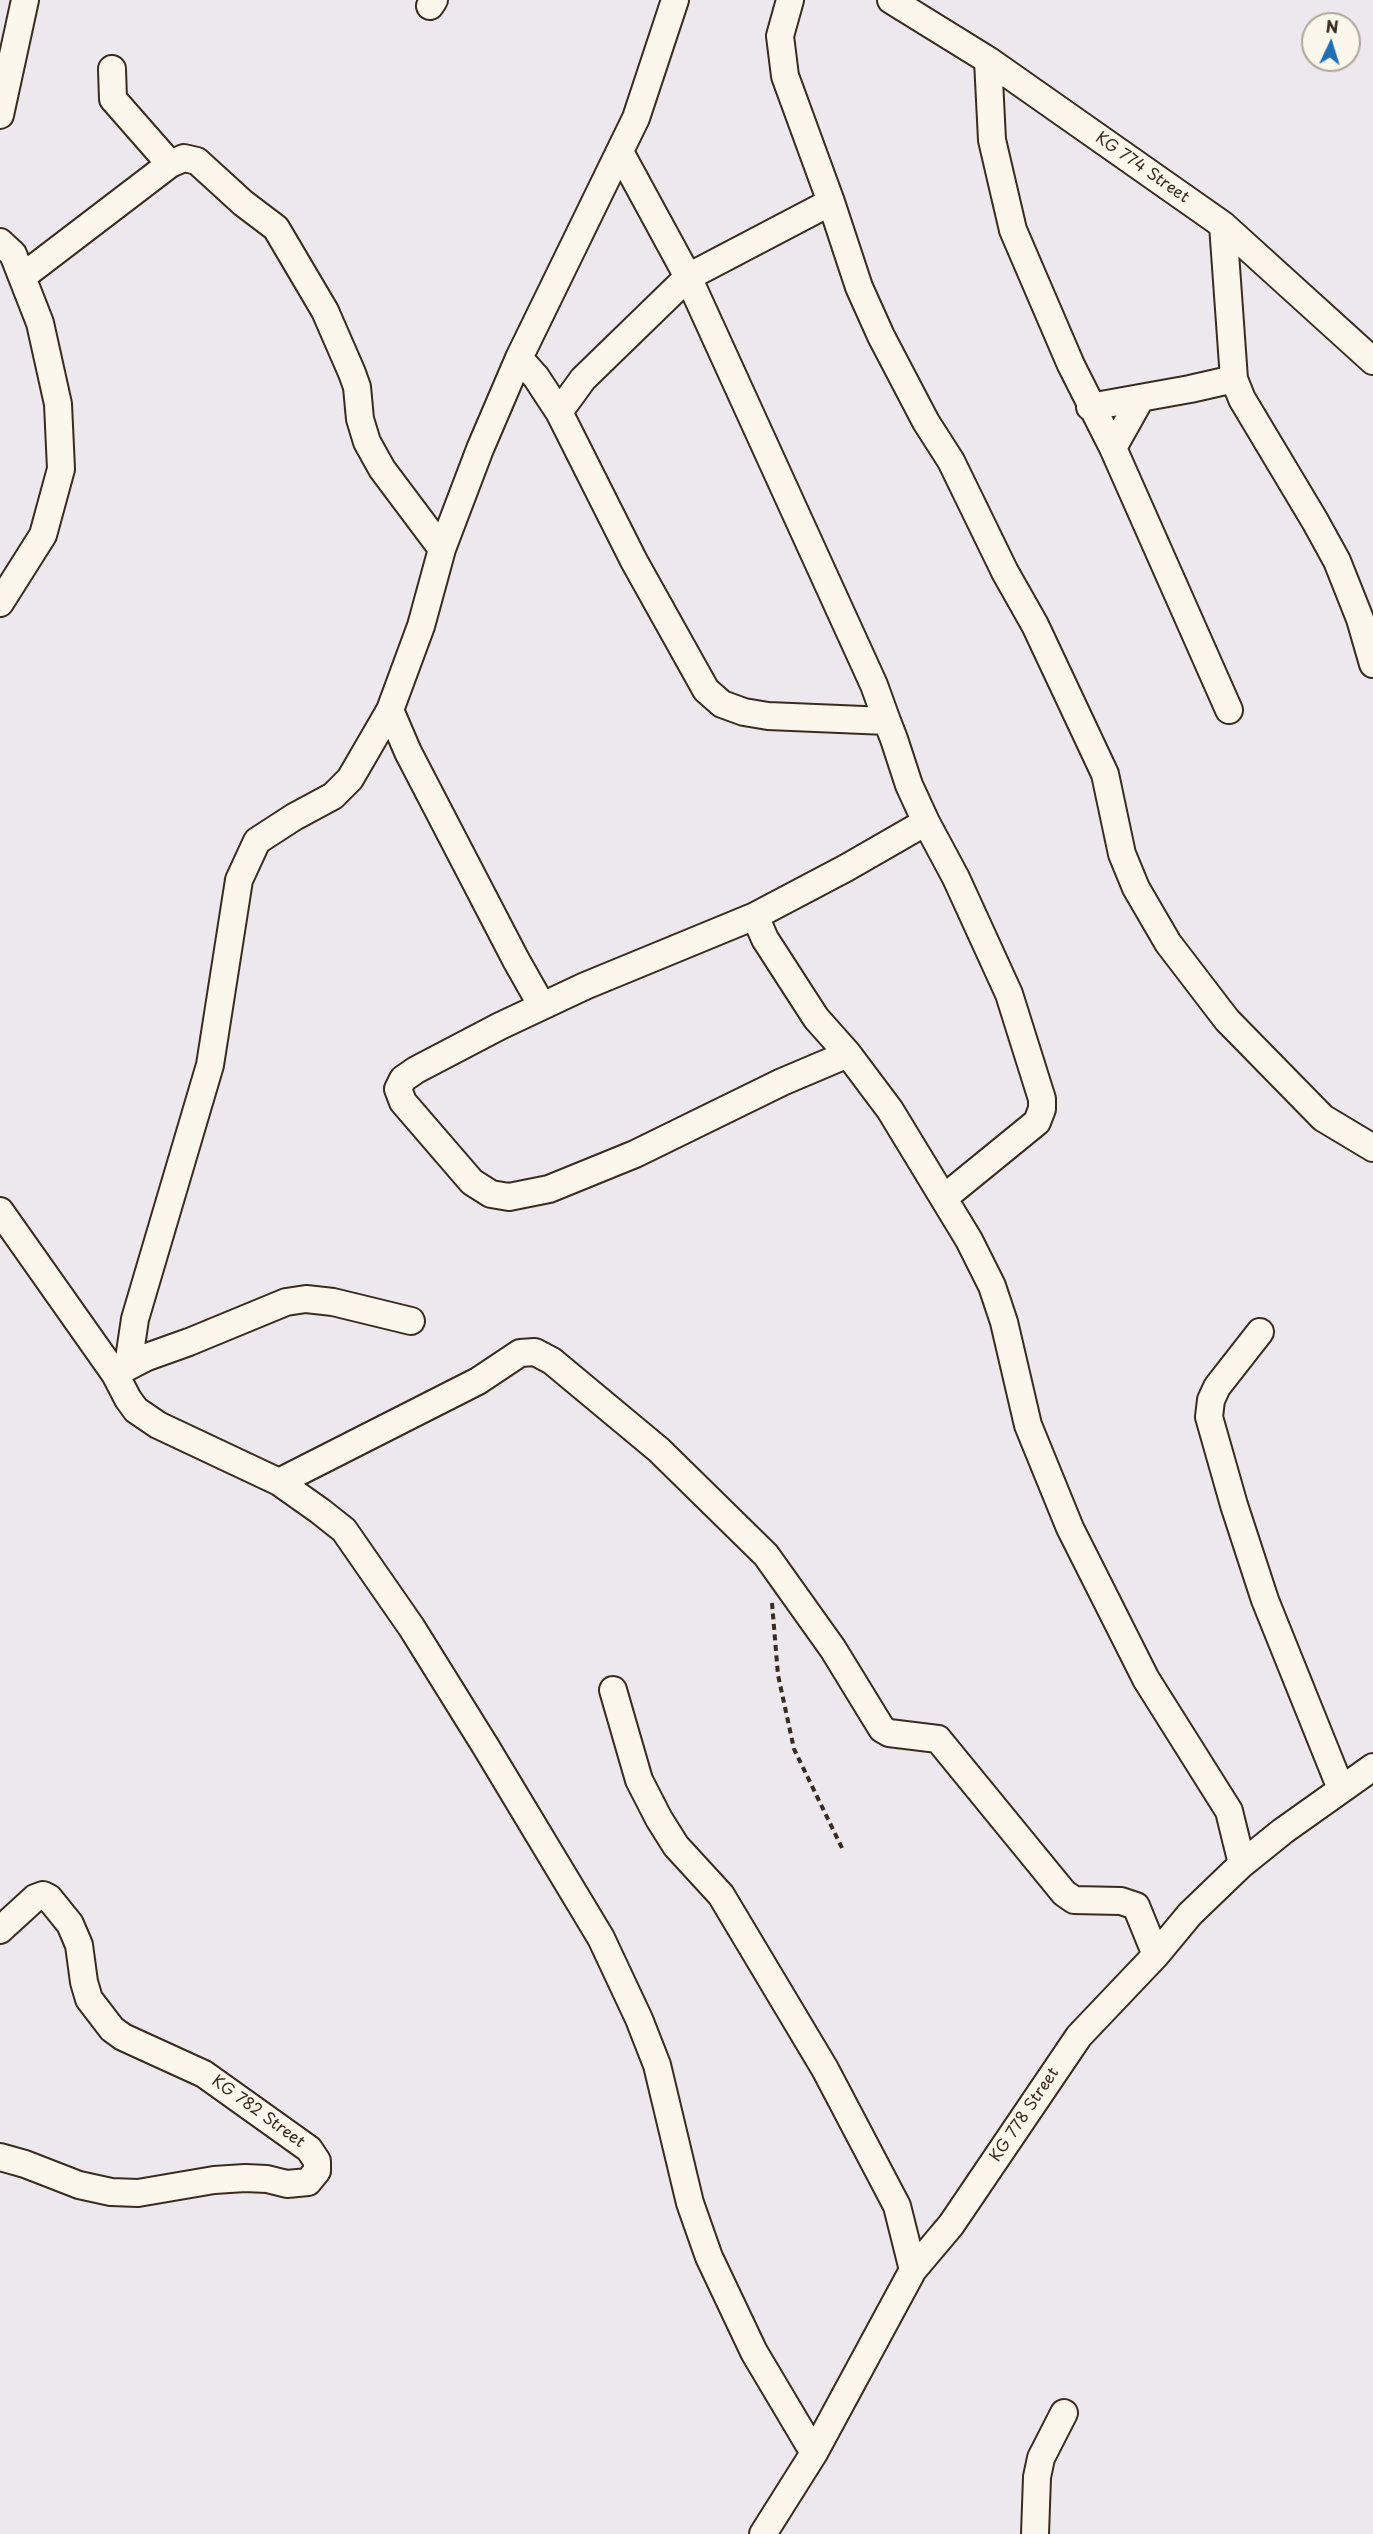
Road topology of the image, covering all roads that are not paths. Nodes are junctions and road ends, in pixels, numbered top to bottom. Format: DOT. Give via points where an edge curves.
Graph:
graph roads {
  1 [pos="25,0"];
  2 [pos="675,0"];
  3 [pos="790,0"];
  4 [pos="891,0"];
  5 [pos="988,60"];
  6 [pos="112,69"];
  7 [pos="0,115"];
  8 [pos="620,152"];
  9 [pos="170,164"];
  10 [pos="831,202"];
  11 [pos="1223,225"];
  12 [pos="0,242"];
  13 [pos="22,277"];
  14 [pos="688,277"];
  15 [pos="519,358"];
  16 [pos="1373,361"];
  17 [pos="1234,379"];
  18 [pos="1141,398"];
  19 [pos="1090,407"];
  20 [pos="559,412"];
  21 [pos="1113,448"];
  22 [pos="442,549"];
  23 [pos="0,603"];
  24 [pos="1373,664"];
  25 [pos="390,710"];
  26 [pos="1229,710"];
  27 [pos="887,721"];
  28 [pos="926,822"];
  29 [pos="755,916"];
  30 [pos="542,1006"];
  31 [pos="848,1054"];
  32 [pos="1373,1148"];
  33 [pos="945,1197"];
  34 [pos="0,1211"];
  35 [pos="411,1321"];
  36 [pos="1260,1332"];
  37 [pos="122,1370"];
  38 [pos="279,1482"];
  39 [pos="613,1690"];
  40 [pos="1373,1767"];
  41 [pos="1341,1788"];
  42 [pos="1242,1864"];
  43 [pos="0,1930"];
  44 [pos="1156,1955"];
  45 [pos="0,2157"];
  46 [pos="913,2270"];
  47 [pos="1064,2413"];
  48 [pos="814,2453"];
  49 [pos="762,2534"];
  50 [pos="1035,2534"];
  1 -- 7 [label="street"];
  2 -- 8 [label="street" via="636,118"];
  3 -- 10 [label="street" via="780,36 784,76"];
  4 -- 5 [label="street, KG 774 Street"];
  5 -- 11 [label="street, KG 774 Street"];
  5 -- 19 [label="street" via="992,140 1013,230"];
  6 -- 9 [label="street" via="113,99"];
  8 -- 14 [label="street"];
  8 -- 15 [label="street"];
  9 -- 13 [label="street"];
  9 -- 22 [label="street" via="184,158 197,161 276,228 325,311 352,373 367,442 382,469"];
  10 -- 14 [label="street"];
  10 -- 32 [label="street" via="859,288 881,336 1035,625 1105,774 1122,854 1136,888 1168,943 1227,1020 1323,1118"];
  11 -- 16 [label="street, KG 774 Street"];
  11 -- 17 [label="street"];
  12 -- 13 [label="street" via="13,254"];
  13 -- 23 [label="street" via="40,323 58,404 61,469 43,535"];
  14 -- 20 [label="street" via="583,379"];
  14 -- 27 [label="street"];
  15 -- 20 [label="street"];
  15 -- 22 [label="street"];
  17 -- 18 [label="street"];
  17 -- 24 [label="street" via="1337,561"];
  18 -- 19 [label="street"];
  18 -- 21 [label="street"];
  19 -- 21 [label="street"];
  20 -- 27 [label="street" via="634,561 706,690 722,704 744,712"];
  21 -- 26 [label="street"];
  22 -- 25 [label="street" via="414,647"];
  25 -- 30 [label="street"];
  25 -- 37 [label="street" via="350,779 333,796 257,841 239,880 210,1065"];
  27 -- 28 [label="street"];
  28 -- 29 [label="street"];
  28 -- 33 [label="street" via="1009,994 1042,1099 1037,1122"];
  29 -- 30 [label="street"];
  29 -- 31 [label="street" via="765,939 816,1018"];
  30 -- 31 [label="street" via="416,1070 403,1079 398,1089 403,1102 462,1172 491,1194 509,1197 549,1189 635,1154"];
  31 -- 33 [label="street" via="890,1110"];
  33 -- 42 [label="street" via="992,1286 1028,1425 1070,1528 1146,1679 1229,1811"];
  34 -- 37 [label="street"];
  35 -- 37 [label="street" via="333,1302 286,1302"];
  36 -- 41 [label="street" via="1217,1387 1209,1417 1265,1600"];
  37 -- 38 [label="street" via="128,1399 136,1410 158,1425"];
  38 -- 44 [label="street" via="484,1378 520,1353 535,1352 552,1361 659,1450 766,1555 833,1649 882,1729 938,1739 1064,1893 1074,1900 1121,1901 1136,1906"];
  38 -- 48 [label="street" via="344,1530 373,1570 456,1697 601,1938 657,2065 690,2203 709,2257 754,2352"];
  39 -- 46 [label="street" via="639,1780 659,1819 676,1846 721,1895 825,2069 897,2206"];
  40 -- 41 [label="street, KG 778 Street"];
  41 -- 42 [label="street, KG 778 Street"];
  42 -- 44 [label="street, KG 778 Street" via="1190,1914"];
  43 -- 45 [label="street, KG 782 Street" via="35,1898 50,1898 70,1924 79,1945 89,1999 112,2029 204,2074 309,2150 317,2161 317,2171 308,2182 287,2184 245,2178 138,2193 111,2192"];
  44 -- 46 [label="street, KG 778 Street" via="1079,2036 951,2224"];
  46 -- 48 [label="street, KG 778 Street"];
  47 -- 50 [label="street" via="1041,2458"];
  48 -- 49 [label="street, KG 778 Street"];
}
